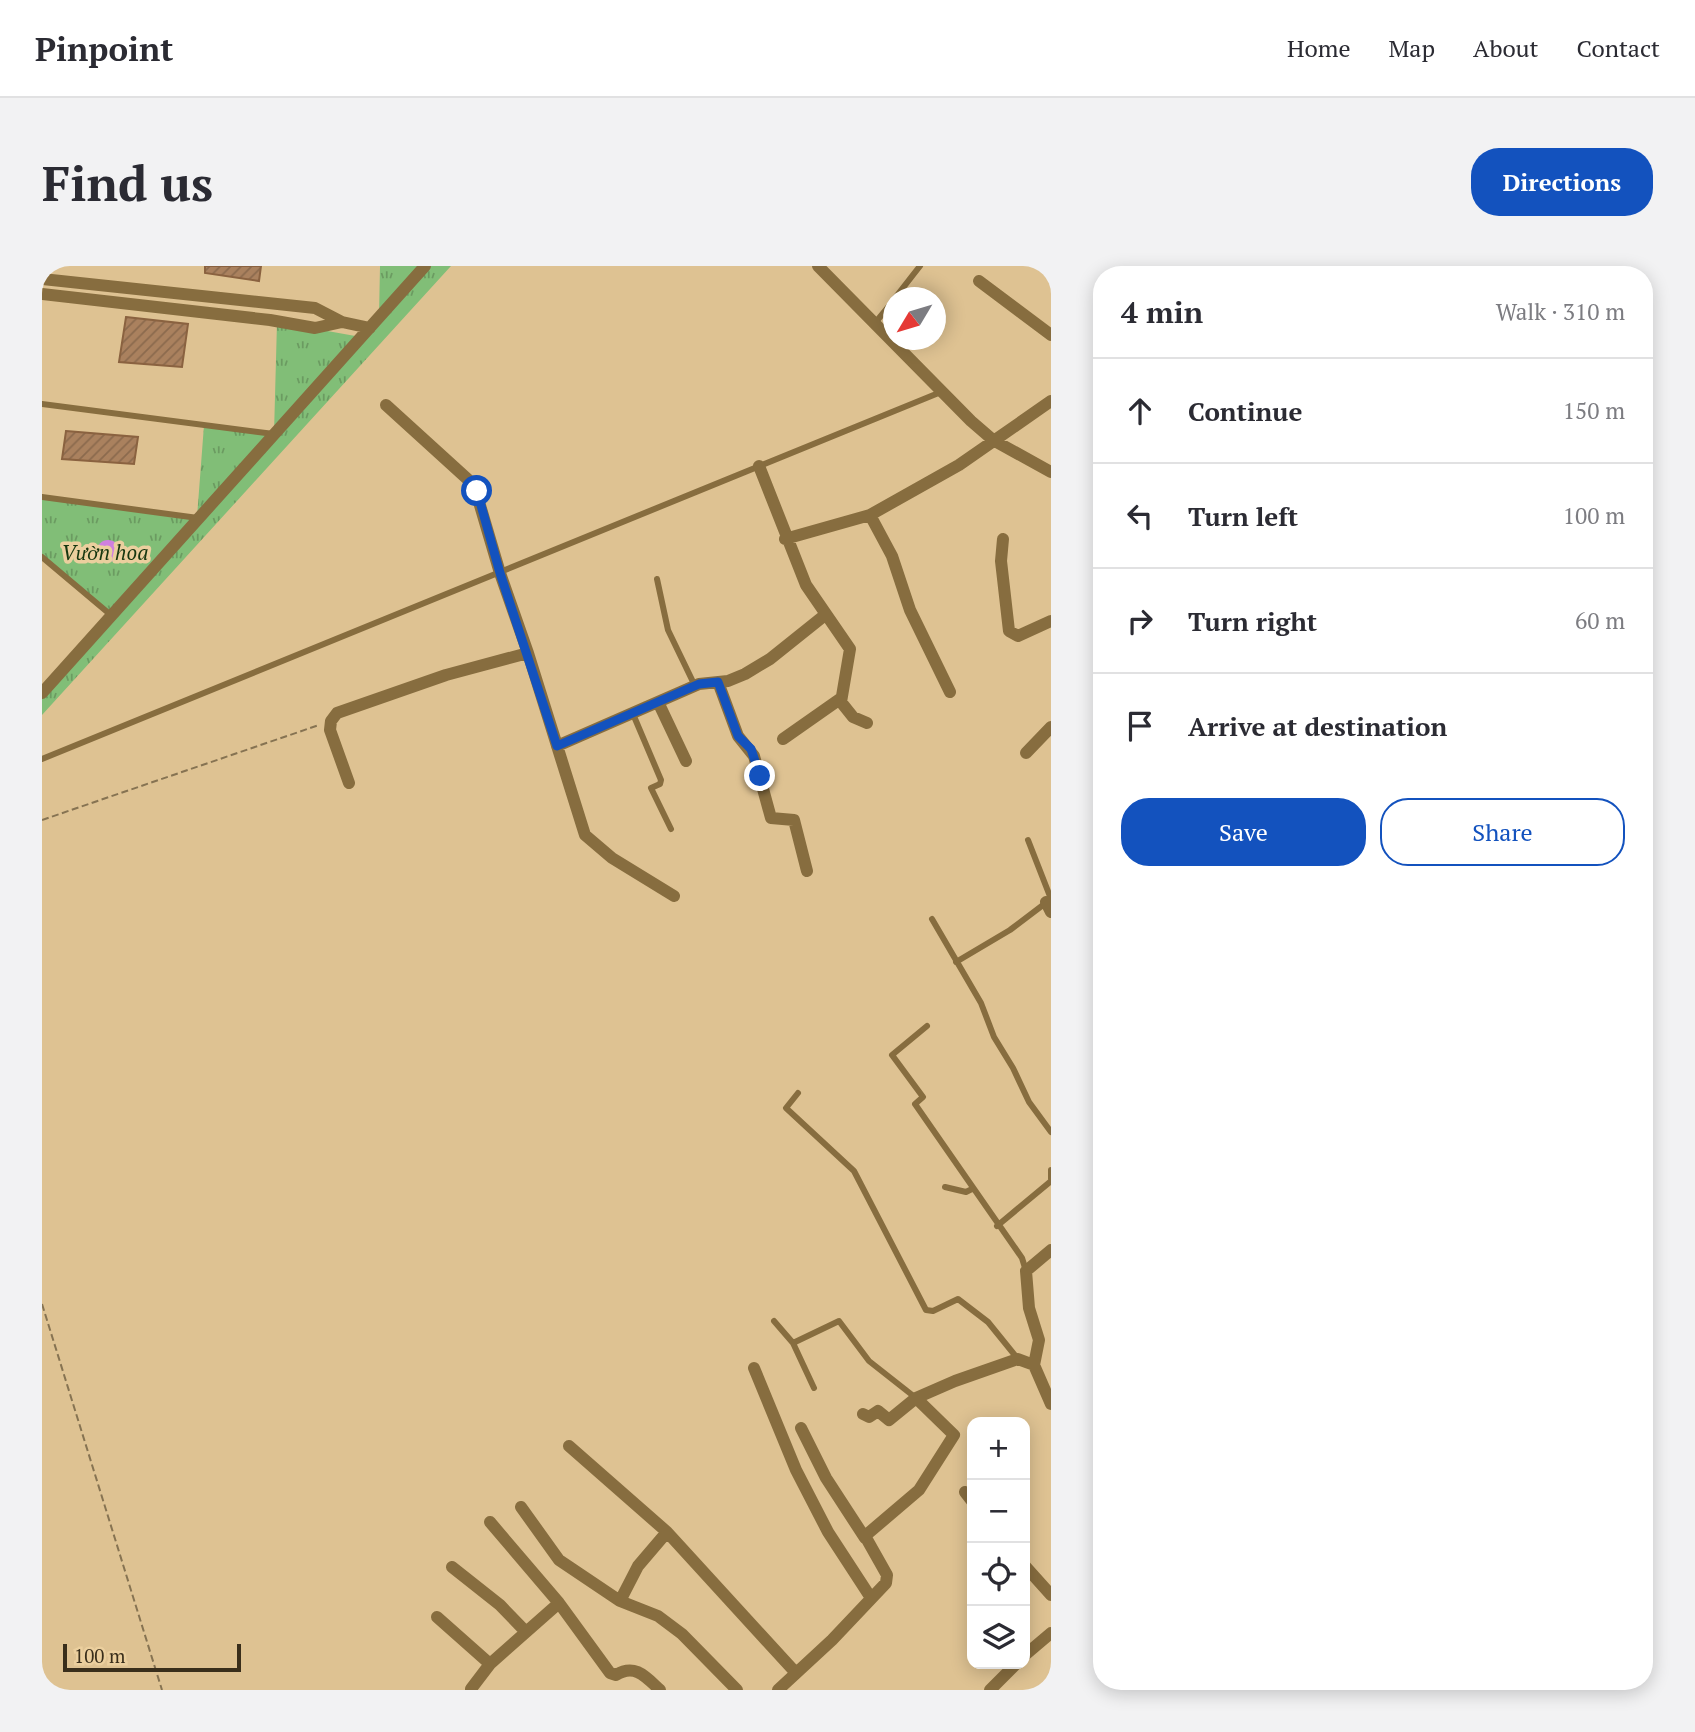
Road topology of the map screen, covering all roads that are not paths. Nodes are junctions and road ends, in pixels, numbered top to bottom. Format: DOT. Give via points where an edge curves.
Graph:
graph roads {
  1 [pos="425,266"];
  2 [pos="818,266"];
  3 [pos="920,266"];
  4 [pos="42,279"];
  5 [pos="979,281"];
  6 [pos="903,287"];
  7 [pos="42,294"];
  8 [pos="883,313"];
  9 [pos="342,322"];
  10 [pos="874,324"];
  11 [pos="370,328"];
  12 [pos="1051,335"];
  13 [pos="942,391"];
  14 [pos="1051,401"];
  15 [pos="42,404"];
  16 [pos="386,405"];
  17 [pos="274,434"];
  18 [pos="993,440"];
  19 [pos="759,466"];
  20 [pos="1051,472"];
  21 [pos="42,497"];
  22 [pos="870,515"];
  23 [pos="198,518"];
  24 [pos="785,539"];
  25 [pos="1003,540"];
  26 [pos="42,557"];
  27 [pos="500,573"];
  28 [pos="657,579"];
  29 [pos="825,615"];
  30 [pos="112,616"];
  31 [pos="1051,621"];
  32 [pos="528,653"];
  33 [pos="718,682"];
  34 [pos="695,686"];
  35 [pos="950,692"];
  36 [pos="42,693"];
  37 [pos="840,699"];
  38 [pos="659,704"];
  39 [pos="633,714"];
  40 [pos="867,723"];
  41 [pos="1051,727"];
  42 [pos="783,739"];
  43 [pos="557,746"];
  44 [pos="1026,752"];
  45 [pos="42,759"];
  46 [pos="686,761"];
  47 [pos="349,783"];
  48 [pos="671,829"];
  49 [pos="1028,839"];
  50 [pos="807,871"];
  51 [pos="674,896"];
  52 [pos="1050,903"];
  53 [pos="932,919"];
  54 [pos="956,962"];
  55 [pos="927,1026"];
  56 [pos="798,1093"];
  57 [pos="1051,1132"];
  58 [pos="1051,1170"];
  59 [pos="1051,1180"];
  60 [pos="945,1187"];
  61 [pos="972,1189"];
  62 [pos="997,1226"];
  63 [pos="1051,1250"];
  64 [pos="1026,1271"];
  65 [pos="774,1321"];
  66 [pos="793,1343"];
  67 [pos="1018,1359"];
  68 [pos="1034,1365"];
  69 [pos="754,1368"];
  70 [pos="814,1388"];
  71 [pos="916,1398"];
  72 [pos="1051,1404"];
  73 [pos="863,1414"];
  74 [pos="801,1428"];
  75 [pos="569,1446"];
  76 [pos="522,1507"];
  77 [pos="490,1522"];
  78 [pos="667,1532"];
  79 [pos="865,1538"];
  80 [pos="452,1567"];
  81 [pos="1030,1572"];
  82 [pos="1051,1595"];
  83 [pos="871,1598"];
  84 [pos="620,1601"];
  85 [pos="559,1603"];
  86 [pos="437,1617"];
  87 [pos="526,1632"];
  88 [pos="1051,1633"];
  89 [pos="1030,1651"];
  90 [pos="489,1664"];
  91 [pos="1012,1669"];
  92 [pos="796,1673"];
  93 [pos="998,1687"];
  94 [pos="471,1690"];
  95 [pos="660,1690"];
  96 [pos="737,1690"];
  97 [pos="778,1690"];
  1 -- 11 [label="street"];
  2 -- 10 [label="street"];
  3 -- 6 [label="lane"];
  4 -- 9 [label="street" via="315,308"];
  5 -- 12 [label="street"];
  7 -- 9 [label="street" via="315,328"];
  8 -- 10 [label="lane"];
  9 -- 11 [label="street"];
  10 -- 13 [label="street"];
  11 -- 17 [label="street"];
  13 -- 18 [label="street"];
  13 -- 19 [label="lane"];
  14 -- 18 [label="street"];
  15 -- 17 [label="lane"];
  16 -- 27 [label="street" via="472,482"];
  17 -- 23 [label="street"];
  18 -- 20 [label="street"];
  18 -- 22 [label="street" via="959,466"];
  19 -- 24 [label="street"];
  19 -- 27 [label="lane"];
  21 -- 23 [label="lane"];
  22 -- 24 [label="street"];
  22 -- 35 [label="street"];
  23 -- 30 [label="street"];
  24 -- 29 [label="street"];
  25 -- 31 [label="street" via="1009,631 1018,636"];
  26 -- 30 [label="lane"];
  27 -- 32 [label="street"];
  27 -- 45 [label="lane"];
  28 -- 34 [label="lane" via="668,631"];
  29 -- 33 [label="street" via="760,666"];
  29 -- 37 [label="street" via="851,652"];
  30 -- 36 [label="street"];
  32 -- 43 [label="street"];
  32 -- 47 [label="street" via="337,713 331,721 331,735"];
  33 -- 34 [label="street"];
  33 -- 50 [label="street" via="738,736 754,756 771,818 794,820"];
  34 -- 38 [label="street"];
  37 -- 40 [label="street" via="853,717"];
  37 -- 42 [label="street"];
  38 -- 39 [label="street"];
  38 -- 46 [label="street"];
  39 -- 43 [label="street"];
  39 -- 48 [label="lane" via="661,780 651,788"];
  41 -- 44 [label="street"];
  43 -- 51 [label="street" via="575,810 589,840"];
  49 -- 52 [label="lane"];
  52 -- 54 [label="lane"];
  53 -- 54 [label="lane"];
  54 -- 57 [label="lane" via="985,1010 994,1037 1029,1102"];
  55 -- 61 [label="lane" via="892,1055 923,1097 915,1104"];
  56 -- 67 [label="lane" via="786,1108 854,1171 926,1310 958,1299 988,1322"];
  58 -- 59 [label="lane"];
  59 -- 62 [label="lane"];
  60 -- 61 [label="lane"];
  61 -- 62 [label="lane"];
  62 -- 64 [label="lane" via="1022,1258"];
  63 -- 64 [label="street"];
  64 -- 68 [label="street" via="1039,1340"];
  65 -- 66 [label="lane"];
  66 -- 70 [label="lane"];
  66 -- 71 [label="lane" via="839,1321 869,1361"];
  67 -- 68 [label="street"];
  67 -- 71 [label="street"];
  68 -- 72 [label="street"];
  69 -- 83 [label="street" via="796,1470 828,1532"];
  71 -- 73 [label="street" via="889,1420 878,1411 869,1417"];
  71 -- 79 [label="street" via="954,1435 919,1490"];
  74 -- 79 [label="street" via="826,1478"];
  75 -- 78 [label="street"];
  76 -- 84 [label="street" via="559,1560"];
  77 -- 85 [label="street"];
  78 -- 84 [label="street" via="638,1566"];
  78 -- 92 [label="street"];
  79 -- 83 [label="street" via="887,1574 886,1583"];
  80 -- 87 [label="street"];
  81 -- 82 [label="street"];
  83 -- 92 [label="street"];
  84 -- 96 [label="street" via="658,1616"];
  85 -- 87 [label="street"];
  85 -- 95 [label="street" via="610,1673 638,1671"];
  86 -- 90 [label="street"];
  87 -- 90 [label="street"];
  88 -- 89 [label="street"];
  90 -- 94 [label="street"];
  91 -- 93 [label="street"];
  92 -- 97 [label="street"];
}
